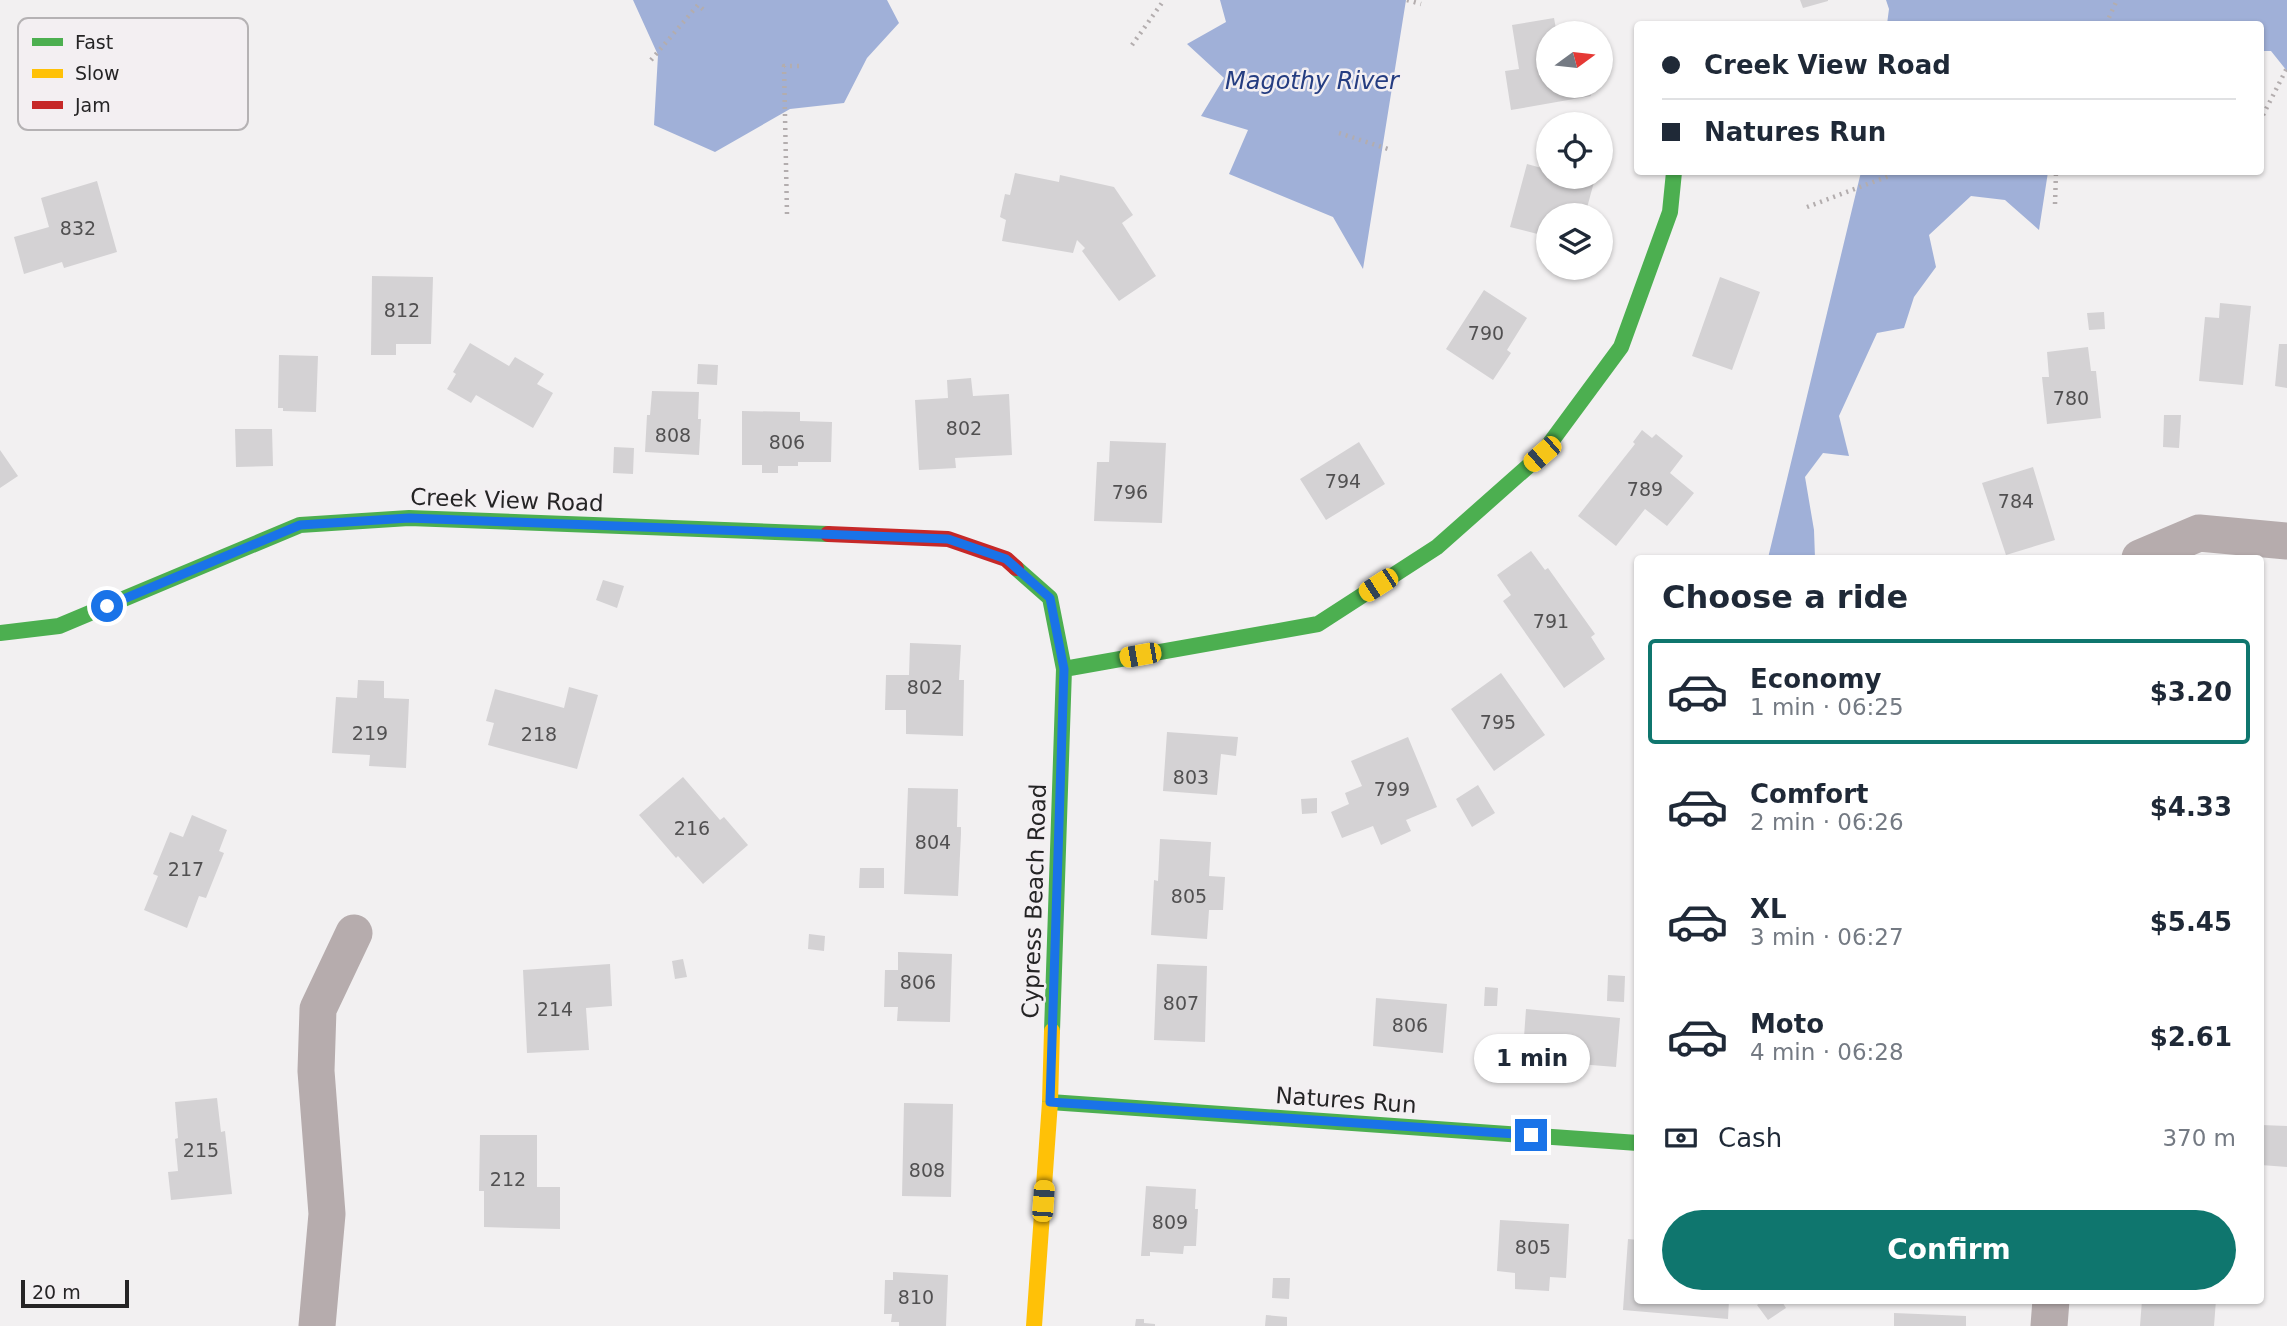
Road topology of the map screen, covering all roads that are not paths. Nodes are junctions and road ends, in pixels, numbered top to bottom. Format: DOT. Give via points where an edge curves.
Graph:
graph roads {
  1 [pos="1674,175"];
  2 [pos="948,539"];
  3 [pos="2287,541"];
  4 [pos="2147,555"];
  5 [pos="0,633"];
  6 [pos="1064,669"];
  7 [pos="354,933"];
  8 [pos="1050,1102"];
  9 [pos="1634,1143"];
  10 [pos="2051,1304"];
  11 [pos="317,1326"];
  12 [pos="1034,1326"];
  13 [pos="2049,1326"];
  1 -- 6 [label="street" via="1670,212 1621,347 1542,454 1437,547 1318,624"];
  2 -- 5 [label="street, Creek View Road" via="409,518 300,525 59,626"];
  2 -- 6 [label="street, Cypress Beach Road" via="1006,559 1050,598"];
  3 -- 4 [label="street" via="2199,533"];
  6 -- 8 [label="street, Cypress Beach Road"];
  7 -- 11 [label="street" via="318,1009 316,1071 327,1214"];
  8 -- 9 [label="street, Natures Run"];
  8 -- 12 [label="street, Cypress Beach Road"];
  10 -- 13 [label="street"];
}
